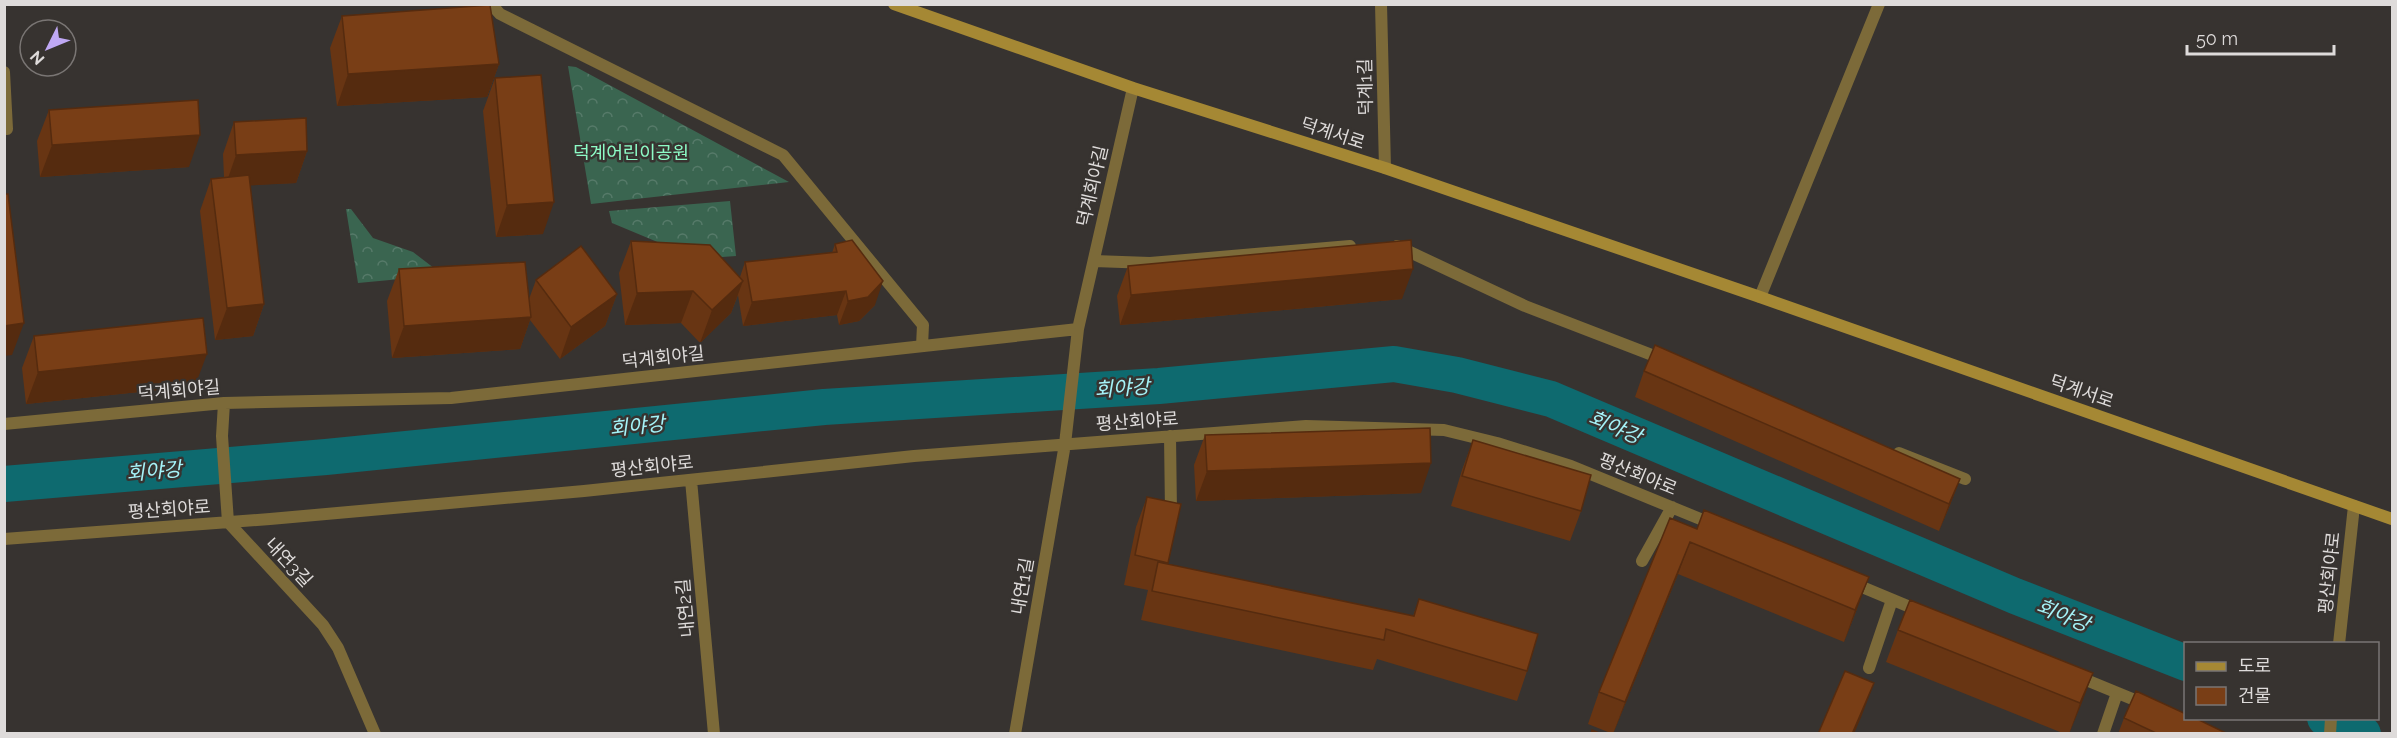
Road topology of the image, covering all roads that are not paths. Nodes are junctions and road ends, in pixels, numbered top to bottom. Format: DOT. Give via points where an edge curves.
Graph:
graph roads {
  1 [pos="491,4"];
  2 [pos="894,4"];
  3 [pos="1381,4"];
  4 [pos="1879,4"];
  5 [pos="4,72"];
  6 [pos="1132,87"];
  7 [pos="7,129"];
  8 [pos="1385,168"];
  9 [pos="1094,261"];
  10 [pos="1760,297"];
  11 [pos="1078,329"];
  12 [pos="922,346"];
  13 [pos="1680,366"];
  14 [pos="224,404"];
  15 [pos="4,424"];
  16 [pos="1170,436"];
  17 [pos="1065,444"];
  18 [pos="1890,449"];
  19 [pos="1965,479"];
  20 [pos="691,480"];
  21 [pos="2354,506"];
  22 [pos="1672,507"];
  23 [pos="1171,512"];
  24 [pos="2392,519"];
  25 [pos="228,522"];
  26 [pos="1727,530"];
  27 [pos="4,539"];
  28 [pos="1642,561"];
  29 [pos="1837,577"];
  30 [pos="1892,600"];
  31 [pos="1933,617"];
  32 [pos="2339,642"];
  33 [pos="1869,668"];
  34 [pos="2062,670"];
  35 [pos="2117,693"];
  36 [pos="2162,711"];
  37 [pos="375,734"];
  38 [pos="714,734"];
  39 [pos="1015,734"];
  40 [pos="2103,734"];
  1 -- 12 [label="street" via="500,14 783,155 923,325"];
  2 -- 6 [label="street, 덕계서로"];
  3 -- 8 [label="street, 덕계1길"];
  4 -- 10 [label="street"];
  5 -- 7 [label="street"];
  6 -- 8 [label="street, 덕계서로"];
  6 -- 9 [label="street, 덕계회야길"];
  8 -- 10 [label="street, 덕계서로"];
  9 -- 11 [label="street, 덕계회야길"];
  9 -- 13 [label="street" via="1150,263 1392,244 1525,306"];
  10 -- 21 [label="street, 덕계서로"];
  11 -- 12 [label="street, 덕계회야길"];
  11 -- 17 [label="street, 내연1길"];
  12 -- 14 [label="street, 덕계회야길" via="451,398"];
  14 -- 15 [label="street, 덕계회야길"];
  14 -- 25 [label="street" via="222,436"];
  16 -- 17 [label="street, 평산회야로"];
  16 -- 22 [label="street, 평산회야로" via="1306,426 1444,430 1571,466"];
  16 -- 23 [label="street"];
  17 -- 20 [label="street, 평산회야로"];
  17 -- 39 [label="street, 내연1길"];
  18 -- 19 [label="street"];
  20 -- 25 [label="street, 평산회야로"];
  20 -- 38 [label="street, 내연2길"];
  21 -- 24 [label="street, 덕계서로"];
  21 -- 32 [label="street, 평산회야로"];
  22 -- 26 [label="street, 평산회야로"];
  22 -- 28 [label="street"];
  25 -- 27 [label="street, 평산회야로"];
  25 -- 37 [label="street, 내연3길" via="322,625 338,648"];
  29 -- 30 [label="street"];
  30 -- 31 [label="street"];
  30 -- 33 [label="street"];
  34 -- 35 [label="street"];
  35 -- 36 [label="street"];
  35 -- 40 [label="street"];
}
